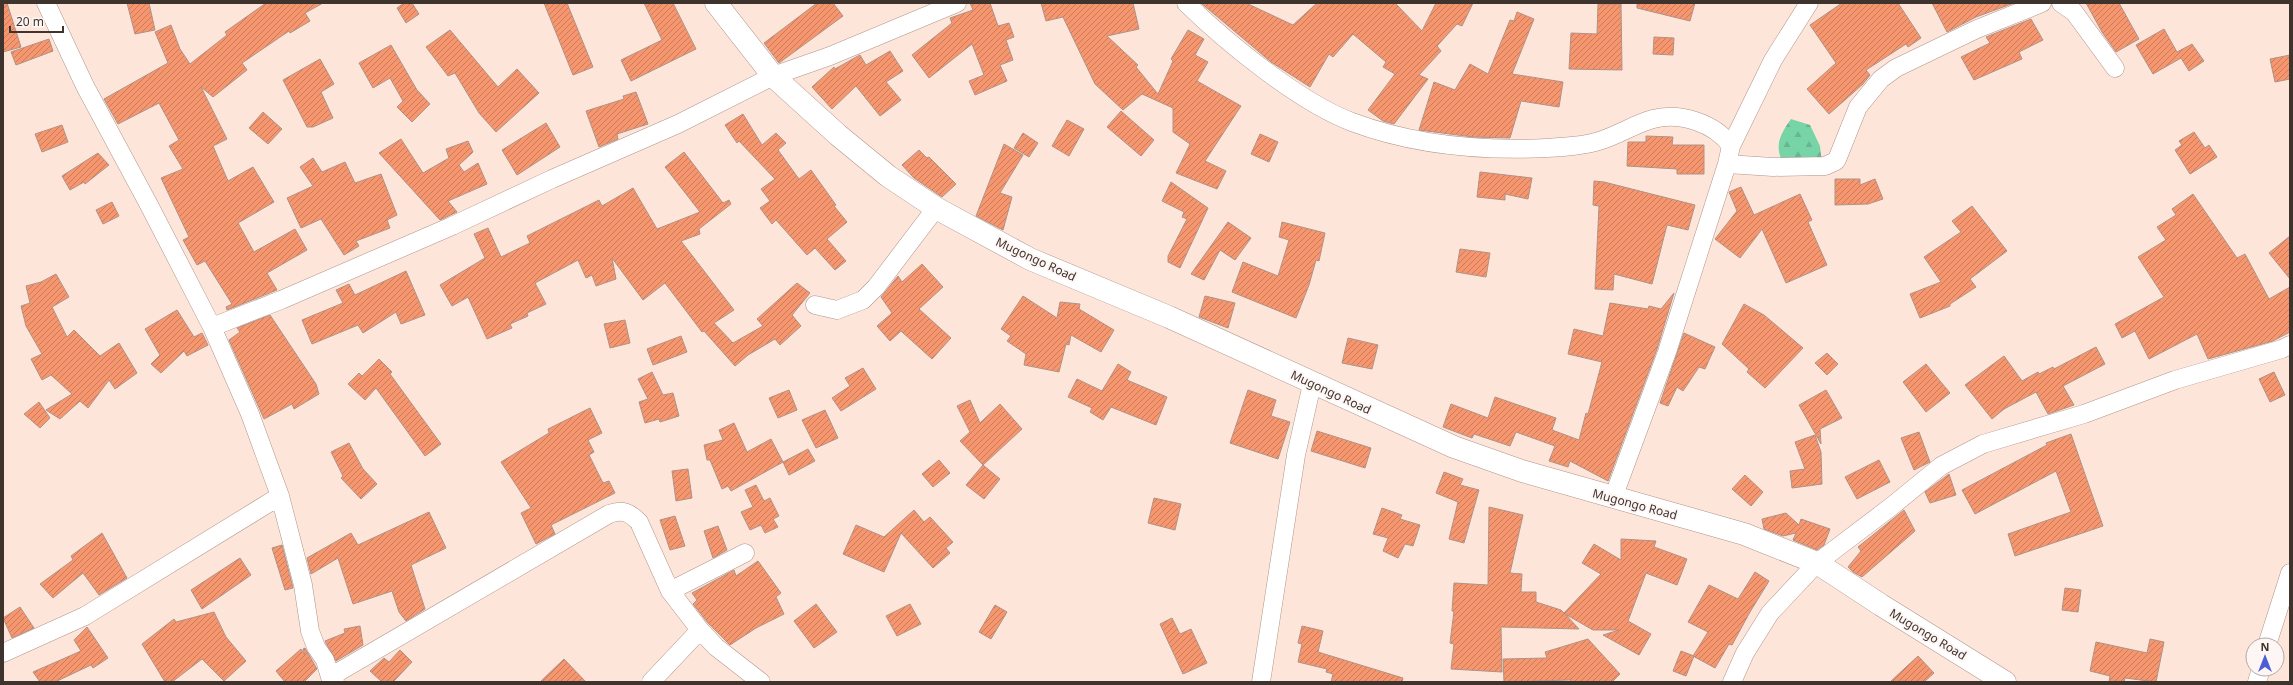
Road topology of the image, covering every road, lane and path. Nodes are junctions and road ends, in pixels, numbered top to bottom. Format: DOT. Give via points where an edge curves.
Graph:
graph roads {
  1 [pos="46,3"];
  2 [pos="716,3"];
  3 [pos="957,3"];
  4 [pos="1186,3"];
  5 [pos="1809,3"];
  6 [pos="2042,3"];
  7 [pos="2061,3"];
  8 [pos="2115,68"];
  9 [pos="774,76"];
  10 [pos="1729,155"];
  11 [pos="936,208"];
  12 [pos="815,305"];
  13 [pos="212,327"];
  14 [pos="2290,345"];
  15 [pos="1312,384"];
  16 [pos="280,496"];
  17 [pos="1613,498"];
  18 [pos="745,553"];
  19 [pos="1817,563"];
  20 [pos="2290,573"];
  21 [pos="670,591"];
  22 [pos="700,630"];
  23 [pos="2270,637"];
  24 [pos="3,653"];
  25 [pos="333,680"];
  26 [pos="651,682"];
  27 [pos="761,682"];
  28 [pos="1261,682"];
  29 [pos="1732,682"];
  30 [pos="2005,682"];
  1 -- 13 [label="street" via="84,86"];
  2 -- 9 [label="street, Mugongo Road"];
  3 -- 9 [label="street" via="830,56"];
  4 -- 10 [label="street" via="1280,80 1324,109 1352,122 1390,133 1458,146 1500,149 1560,148 1602,140 1654,119 1670,117 1700,122 1714,129"];
  5 -- 10 [label="street" via="1773,60"];
  6 -- 10 [label="street" via="1971,32 1896,68 1881,79 1858,107 1838,157 1832,163 1824,166 1773,167"];
  7 -- 8 [label="street" via="2074,12"];
  9 -- 11 [label="street, Mugongo Road" via="888,176"];
  9 -- 13 [label="street" via="678,124 452,226"];
  10 -- 17 [label="street" via="1667,352"];
  11 -- 12 [label="street" via="876,287 863,300 837,310"];
  11 -- 15 [label="street, Mugongo Road" via="1030,259 1169,317"];
  13 -- 16 [label="street" via="250,414"];
  14 -- 19 [label="street" via="2175,380 2084,414 1983,444 1941,466"];
  15 -- 17 [label="street, Mugongo Road" via="1454,447 1522,471"];
  15 -- 28 [label="street" via="1296,456"];
  16 -- 24 [label="street" via="85,616"];
  16 -- 25 [label="street" via="303,585 310,631"];
  17 -- 19 [label="street, Mugongo Road" via="1744,534"];
  18 -- 21 [label="street"];
  19 -- 29 [label="street" via="1770,613 1745,653"];
  19 -- 30 [label="street, Mugongo Road"];
  20 -- 23 [label="street"];
  21 -- 22 [label="street"];
  21 -- 25 [label="street" via="639,522 624,511 617,511"];
  22 -- 26 [label="street"];
  22 -- 27 [label="street" via="716,647"];
}
